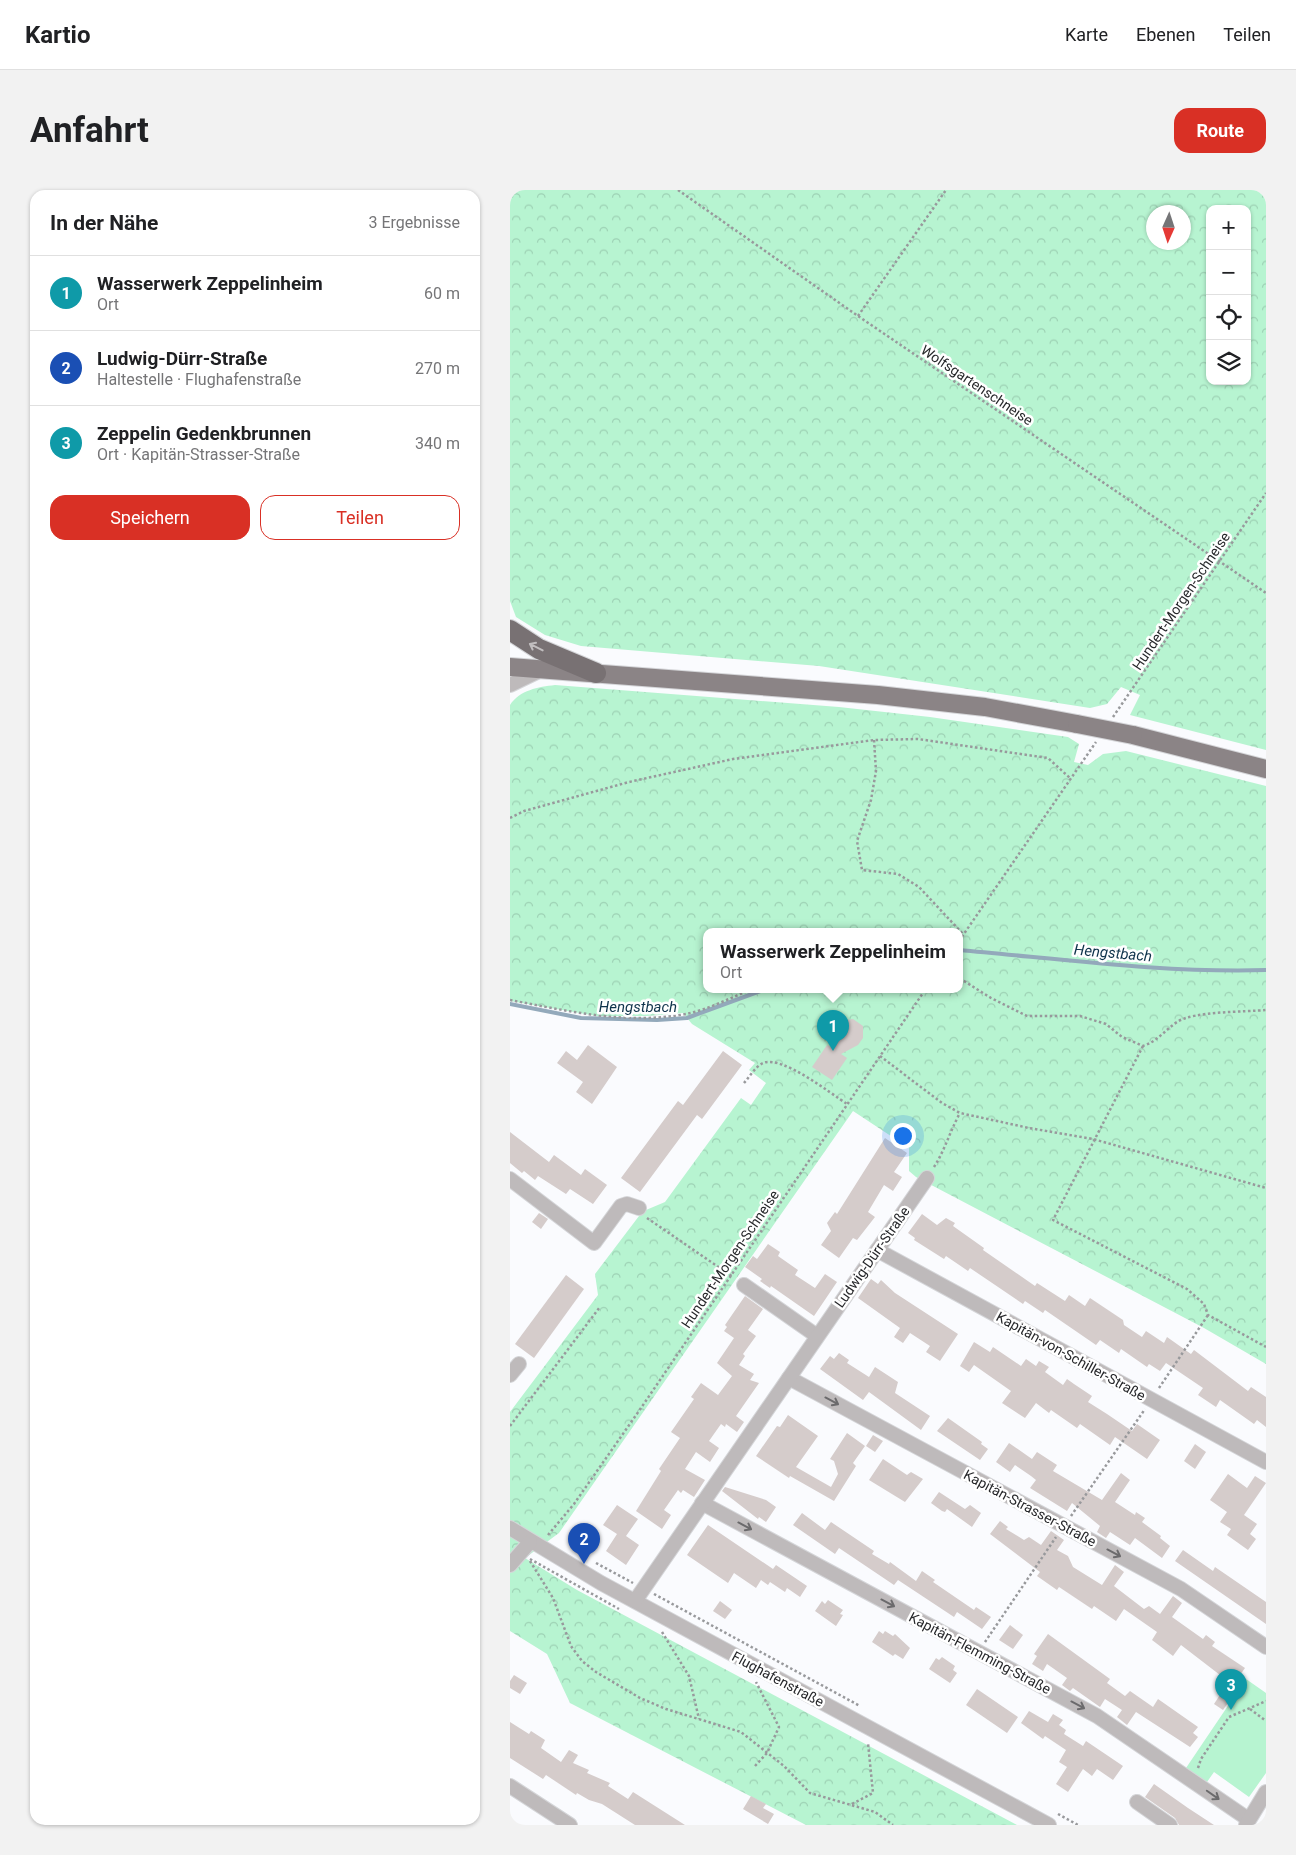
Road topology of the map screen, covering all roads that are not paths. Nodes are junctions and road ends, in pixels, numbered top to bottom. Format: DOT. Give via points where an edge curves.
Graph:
graph roads {
  1 [pos="510,630"];
  2 [pos="510,667"];
  3 [pos="543,669"];
  4 [pos="596,673"];
  5 [pos="510,684"];
  6 [pos="1266,769"];
  7 [pos="927,1178"];
  8 [pos="510,1179"];
  9 [pos="639,1208"];
  10 [pos="877,1250"];
  11 [pos="744,1285"];
  12 [pos="817,1336"];
  13 [pos="519,1364"];
  14 [pos="510,1375"];
  15 [pos="789,1378"];
  16 [pos="1266,1462"];
  17 [pos="702,1503"];
  18 [pos="510,1528"];
  19 [pos="530,1542"];
  20 [pos="510,1565"];
  21 [pos="635,1601"];
  22 [pos="1266,1647"];
  23 [pos="510,1786"];
  24 [pos="1266,1792"];
  25 [pos="1137,1802"];
  26 [pos="1247,1822"];
  27 [pos="570,1825"];
  28 [pos="1049,1825"];
  29 [pos="1170,1825"];
  4 -- 1 [label="highway, one-way" via="539,649"];
  2 -- 3 [label="main road"];
  3 -- 4 [label="main road"];
  3 -- 5 [label="street"];
  4 -- 6 [label="main road, bridge" via="985,708 1133,735"];
  7 -- 10 [label="street, Ludwig-Dürr-Straße"];
  8 -- 9 [label="street" via="594,1243 621,1206 627,1204"];
  10 -- 12 [label="street, Ludwig-Dürr-Straße"];
  10 -- 16 [label="street, Kapitän-von-Schiller-Straße"];
  11 -- 12 [label="street"];
  12 -- 15 [label="street, Ludwig-Dürr-Straße"];
  13 -- 14 [label="street"];
  15 -- 17 [label="street, Ludwig-Dürr-Straße"];
  15 -- 22 [label="street, Kapitän-Strasser-Straße, one-way" via="1181,1589"];
  17 -- 21 [label="street, Ludwig-Dürr-Straße"];
  17 -- 26 [label="street, Kapitän-Flemming-Straße, one-way" via="1097,1716"];
  18 -- 19 [label="street, Flughafenstraße"];
  19 -- 20 [label="street" via="524,1556"];
  19 -- 21 [label="street, Flughafenstraße"];
  21 -- 28 [label="street, Flughafenstraße"];
  23 -- 27 [label="street"];
  24 -- 26 [label="street"];
  25 -- 29 [label="street"];
}
